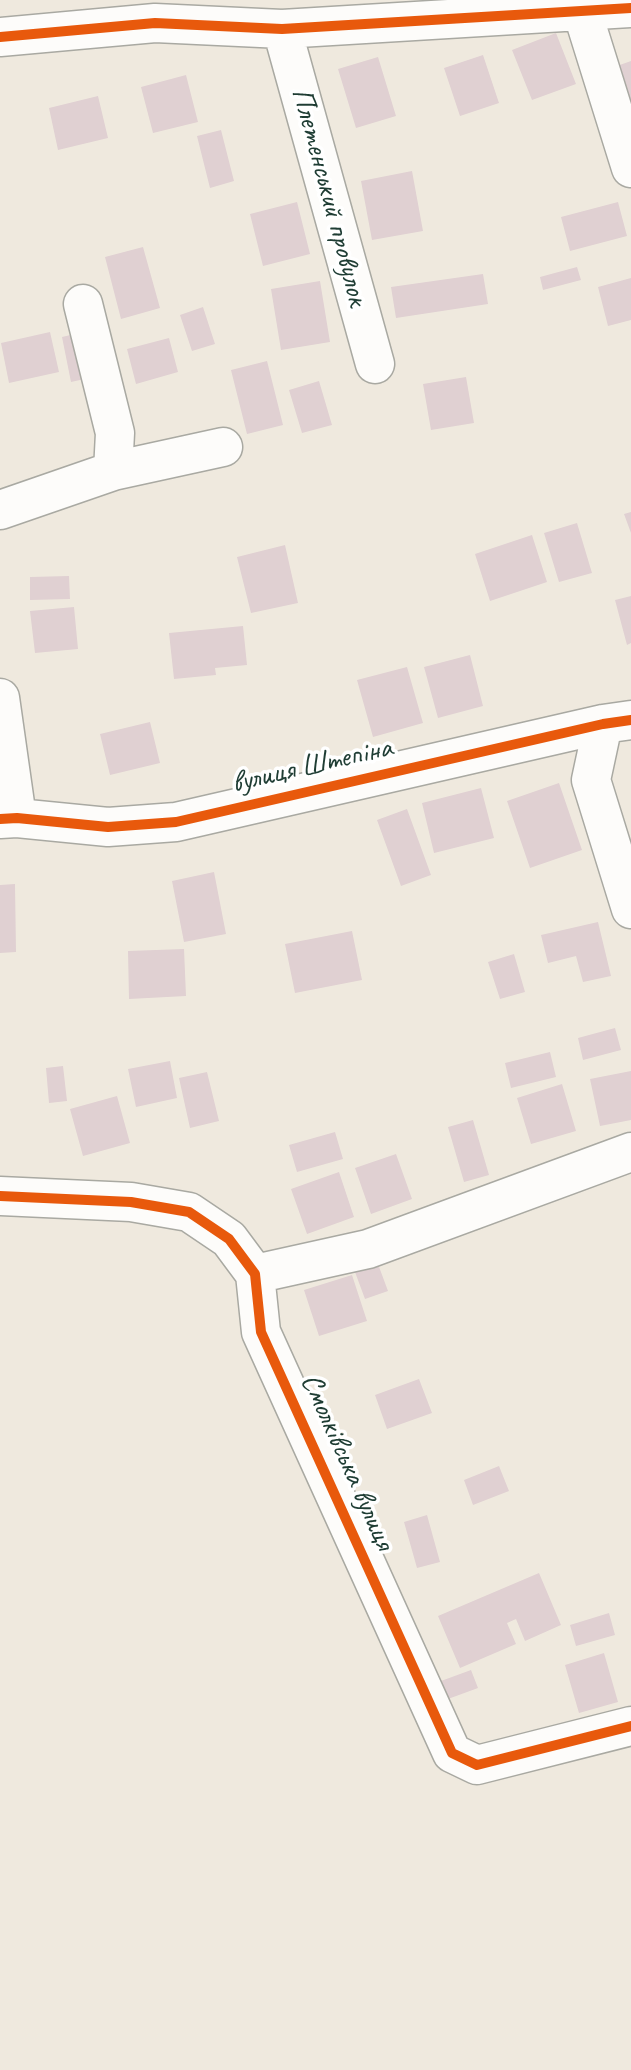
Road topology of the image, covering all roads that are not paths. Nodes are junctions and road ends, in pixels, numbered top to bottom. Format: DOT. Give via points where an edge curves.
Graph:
graph roads {
  1 [pos="570,8"];
  2 [pos="631,8"];
  3 [pos="151,11"];
  4 [pos="261,19"];
  5 [pos="0,37"];
  6 [pos="631,168"];
  7 [pos="83,304"];
  8 [pos="375,364"];
  9 [pos="223,447"];
  10 [pos="113,471"];
  11 [pos="0,510"];
  12 [pos="0,698"];
  13 [pos="617,722"];
  14 [pos="8,819"];
  15 [pos="631,909"];
  16 [pos="631,1152"];
  17 [pos="0,1196"];
  18 [pos="255,1273"];
  19 [pos="631,1726"];
  1 -- 2 [label="street"];
  1 -- 4 [label="street"];
  1 -- 6 [label="street"];
  3 -- 4 [label="street"];
  3 -- 5 [label="street"];
  4 -- 8 [label="street, Плетенський провулок"];
  7 -- 10 [label="street" via="115,433"];
  9 -- 10 [label="street"];
  10 -- 11 [label="street"];
  12 -- 14 [label="street"];
  13 -- 14 [label="street, вулиця Штепіна" via="176,822 108,827"];
  13 -- 15 [label="street" via="591,780"];
  16 -- 18 [label="street" via="368,1249"];
  17 -- 18 [label="street" via="131,1202 189,1212 229,1239"];
  18 -- 19 [label="street, Смолківська вулиця" via="261,1332 452,1753 477,1765"];
}
